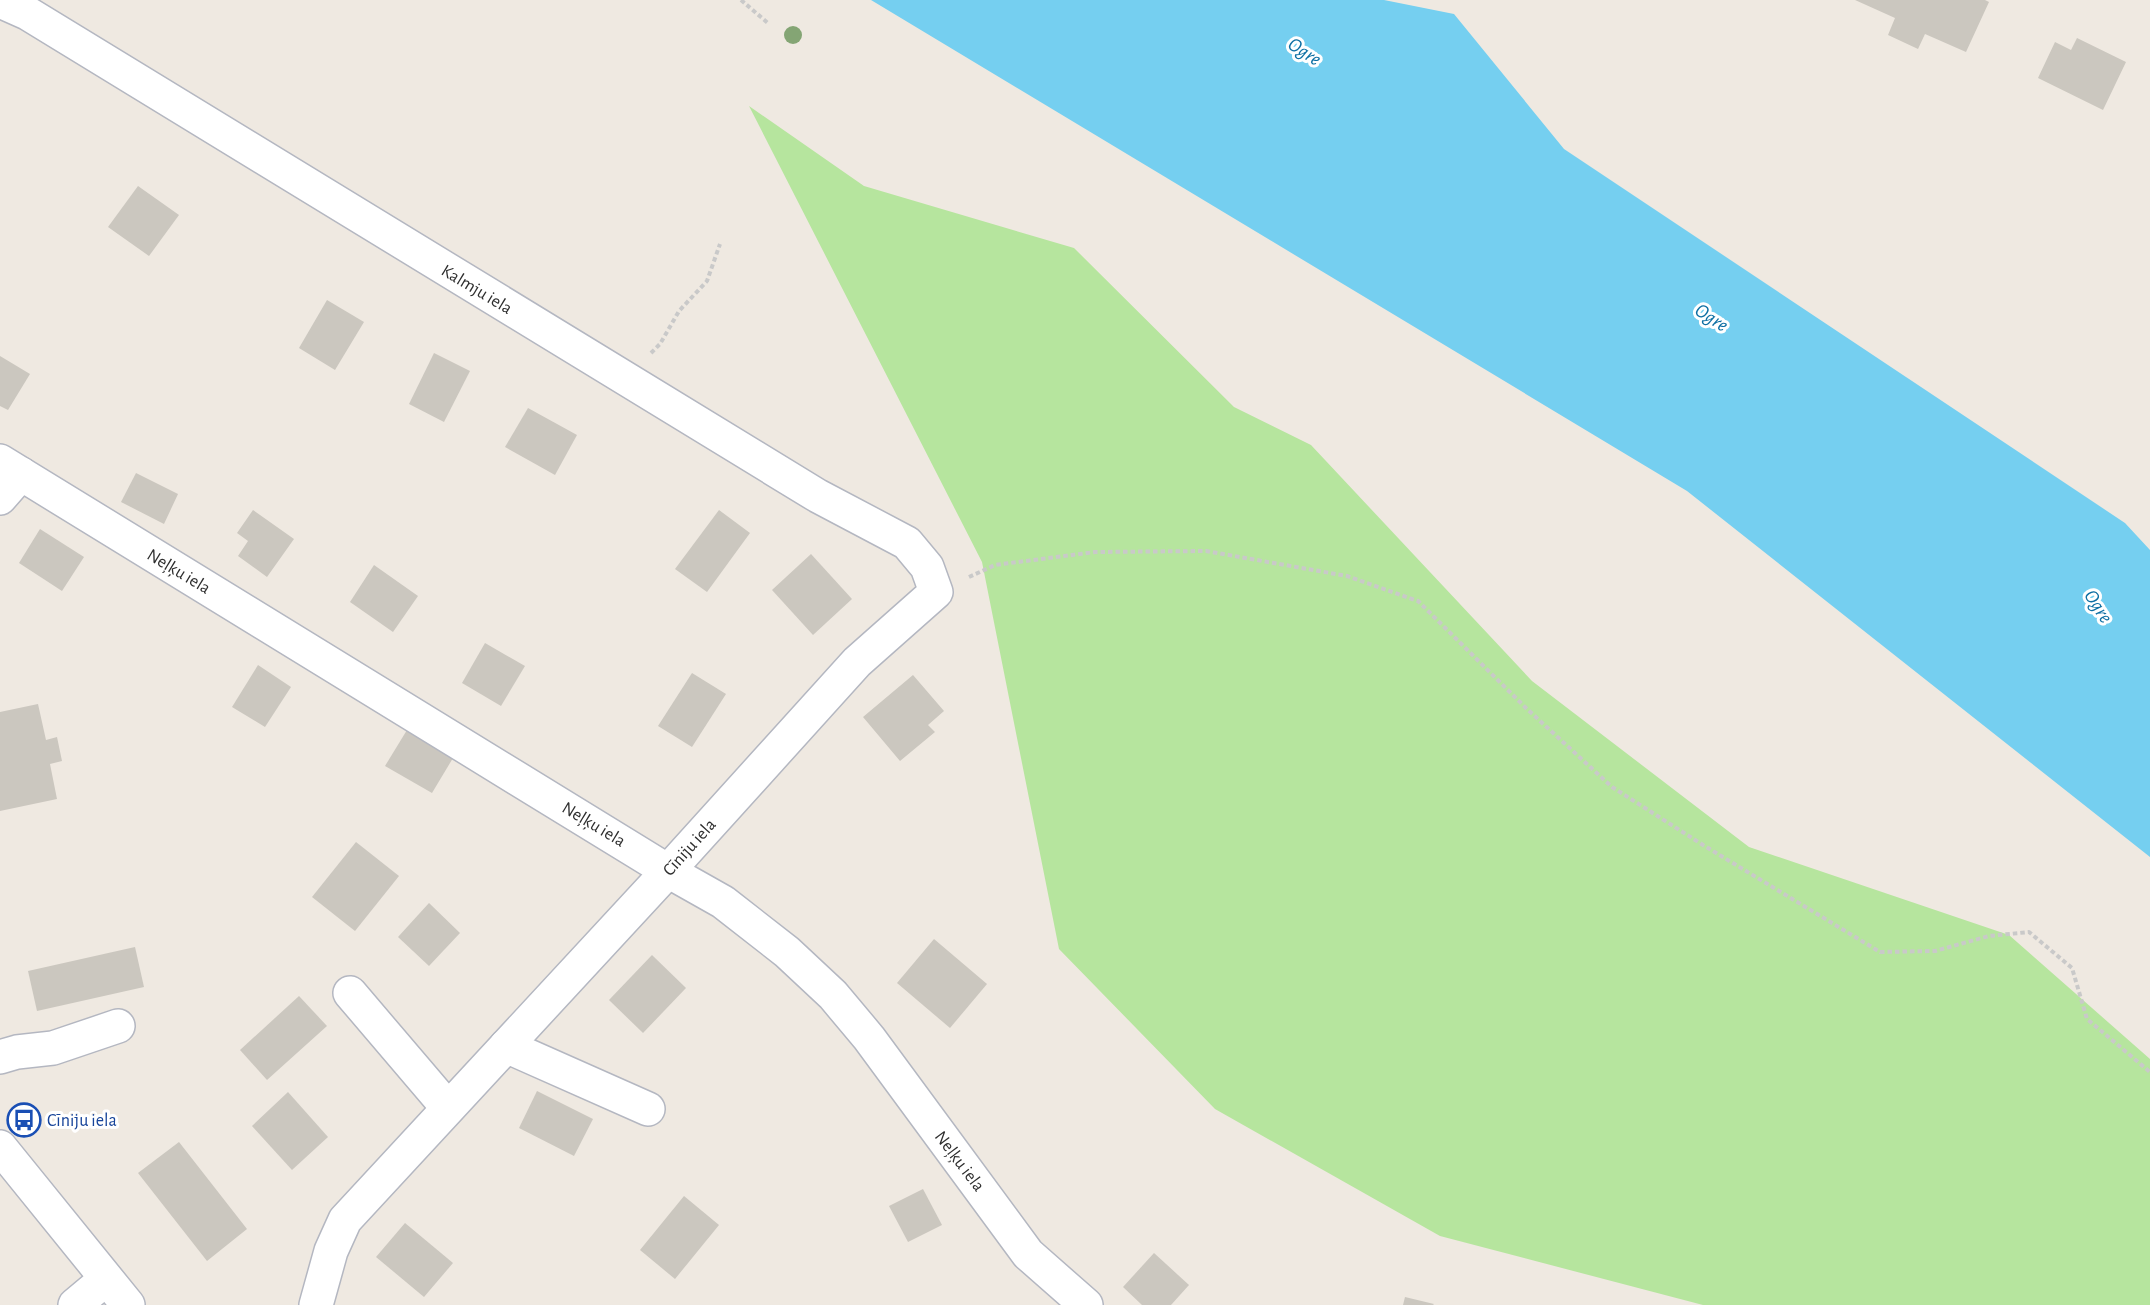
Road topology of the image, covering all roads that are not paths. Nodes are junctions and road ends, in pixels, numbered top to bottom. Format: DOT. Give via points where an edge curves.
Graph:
graph roads {
  1 [pos="0,1"];
  2 [pos="11,468"];
  3 [pos="0,498"];
  4 [pos="936,592"];
  5 [pos="668,871"];
  6 [pos="350,993"];
  7 [pos="118,1026"];
  8 [pos="506,1046"];
  9 [pos="0,1057"];
  10 [pos="448,1108"];
  11 [pos="648,1110"];
  12 [pos="0,1147"];
  13 [pos="106,1279"];
  14 [pos="325,1299"];
  15 [pos="75,1305"];
  16 [pos="128,1305"];
  17 [pos="1086,1305"];
  1 -- 4 [label="street, Kalmju iela" via="37,19 818,496 907,543 927,567"];
  2 -- 3 [label="street"];
  2 -- 5 [label="street, Neļķu iela"];
  4 -- 5 [label="street, Cīniju iela" via="857,662"];
  5 -- 8 [label="street, Cīniju iela"];
  5 -- 17 [label="street, Neļķu iela" via="723,902 787,952 833,995 1029,1254"];
  6 -- 10 [label="street"];
  7 -- 9 [label="street" via="53,1048"];
  8 -- 10 [label="street, Cīniju iela"];
  8 -- 11 [label="street"];
  10 -- 14 [label="street, Cīniju iela" via="345,1220 331,1251"];
  12 -- 13 [label="street"];
  13 -- 15 [label="street"];
  13 -- 16 [label="street"];
}
